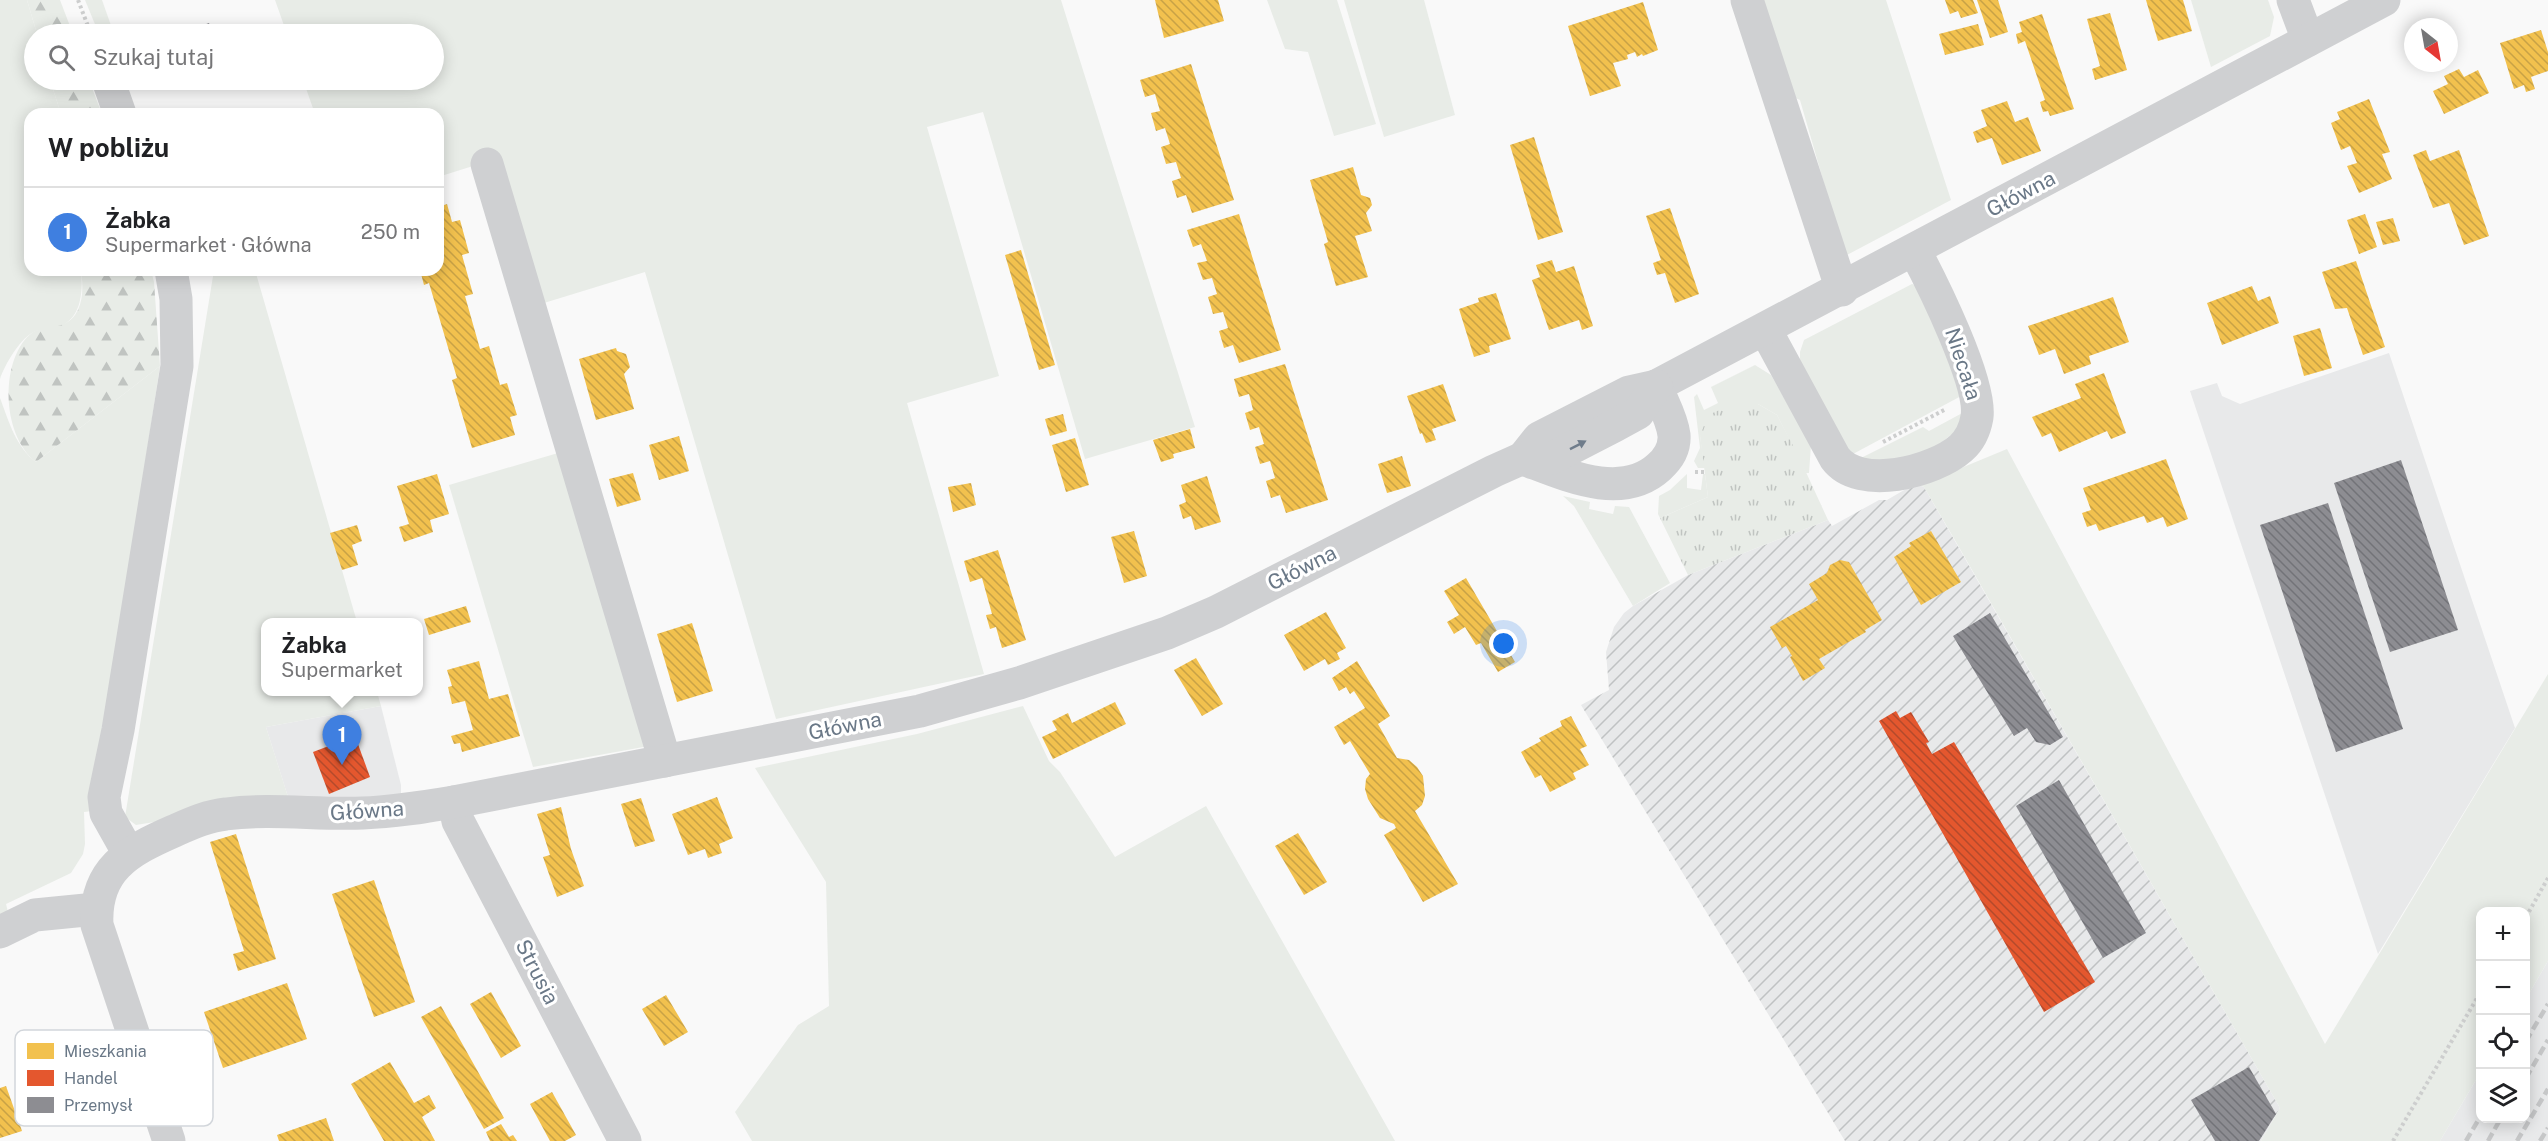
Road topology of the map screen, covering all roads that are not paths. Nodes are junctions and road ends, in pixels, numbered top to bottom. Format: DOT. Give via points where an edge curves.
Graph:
graph roads {
  1 [pos="1747,0"];
  2 [pos="2293,0"];
  3 [pos="2384,0"];
  4 [pos="2308,40"];
  5 [pos="112,90"];
  6 [pos="118,108"];
  7 [pos="487,164"];
  8 [pos="1915,251"];
  9 [pos="172,276"];
  10 [pos="1842,290"];
  11 [pos="1765,329"];
  12 [pos="1656,386"];
  13 [pos="1523,458"];
  14 [pos="665,761"];
  15 [pos="454,802"];
  16 [pos="129,854"];
  17 [pos="96,909"];
  18 [pos="0,932"];
  19 [pos="131,1030"];
  20 [pos="164,1126"];
  21 [pos="169,1141"];
  22 [pos="625,1141"];
  1 -- 10 [label="street"];
  2 -- 4 [label="street"];
  3 -- 4 [label="street, Główna"];
  4 -- 8 [label="street, Główna"];
  5 -- 6 [label="street"];
  7 -- 14 [label="street"];
  8 -- 10 [label="street, Główna"];
  8 -- 11 [label="street, Niecała" via="1946,314 1978,408 1974,429 1960,449 1943,459 1887,476 1856,473 1840,464"];
  9 -- 16 [label="street" via="177,366 104,797 106,813"];
  10 -- 11 [label="street, Główna"];
  11 -- 12 [label="street, Główna"];
  12 -- 13 [label="street, Główna" via="1629,392 1539,438"];
  12 -- 13 [label="street" via="1674,441 1666,460 1646,476 1624,483 1607,483 1572,477"];
  13 -- 14 [label="street, Główna" via="1216,612 1137,644 1019,684 931,708"];
  14 -- 15 [label="street, Główna"];
  15 -- 16 [label="street, Główna" via="383,813 216,815"];
  15 -- 22 [label="street, Strusia" via="458,821"];
  16 -- 17 [label="street, Główna" via="102,885"];
  17 -- 18 [label="street" via="45,913"];
  17 -- 19 [label="street" via="105,955"];
  20 -- 21 [label="street"];
}
